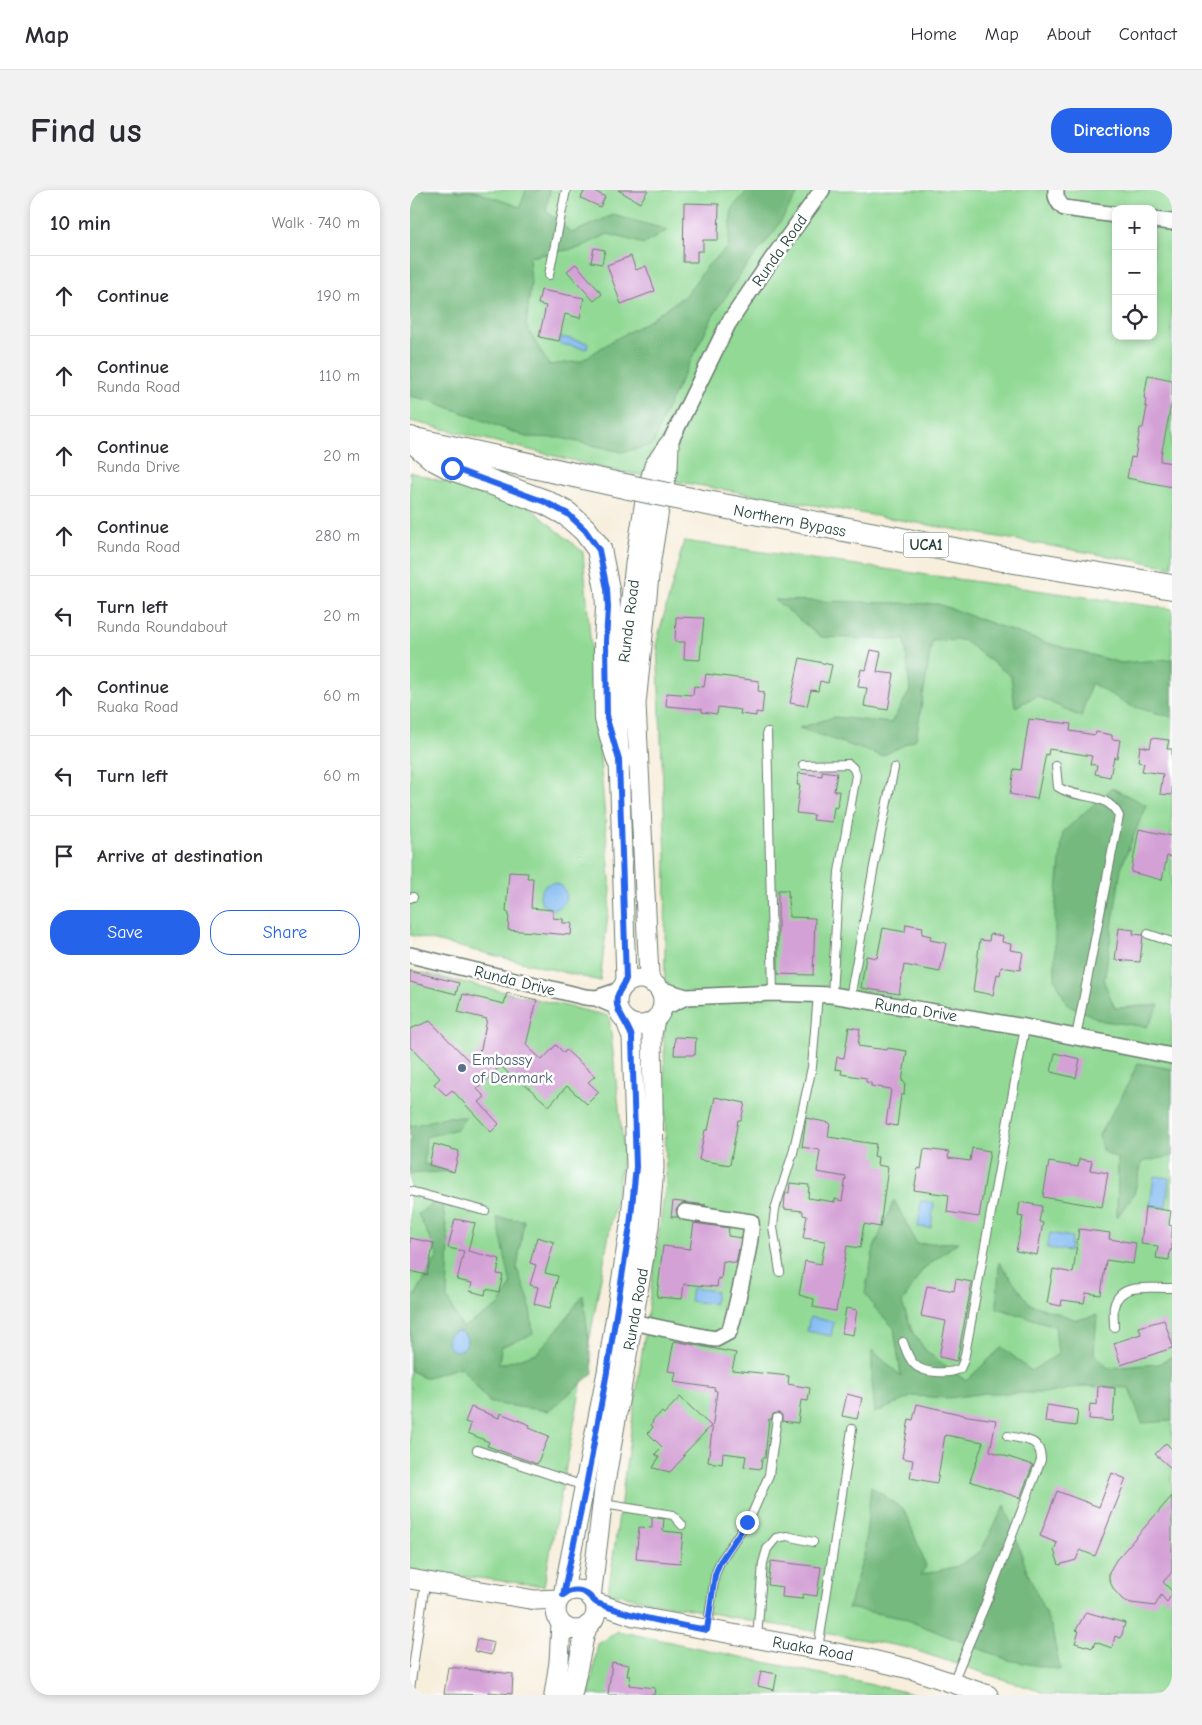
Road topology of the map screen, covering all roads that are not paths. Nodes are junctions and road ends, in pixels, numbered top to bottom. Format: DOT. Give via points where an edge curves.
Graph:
graph roads {
  1 [pos="566,190"];
  2 [pos="822,190"];
  3 [pos="1056,190"];
  4 [pos="1112,214"];
  5 [pos="1157,220"];
  6 [pos="1172,222"];
  7 [pos="549,275"];
  8 [pos="411,439"];
  9 [pos="669,444"];
  10 [pos="1172,587"];
  11 [pos="767,732"];
  12 [pos="619,760"];
  13 [pos="803,766"];
  14 [pos="1056,766"];
  15 [pos="894,768"];
  16 [pos="1148,934"];
  17 [pos="1172,942"];
  18 [pos="410,955"];
  19 [pos="655,985"];
  20 [pos="773,993"];
  21 [pos="825,995"];
  22 [pos="686,997"];
  23 [pos="850,998"];
  24 [pos="622,1000"];
  25 [pos="658,1014"];
  26 [pos="1025,1027"];
  27 [pos="1076,1037"];
  28 [pos="1172,1056"];
  29 [pos="410,1191"];
  30 [pos="485,1211"];
  31 [pos="685,1212"];
  32 [pos="780,1272"];
  33 [pos="1172,1288"];
  34 [pos="632,1322"];
  35 [pos="1114,1327"];
  36 [pos="903,1342"];
  37 [pos="777,1418"];
  38 [pos="852,1429"];
  39 [pos="1008,1436"];
  40 [pos="476,1450"];
  41 [pos="586,1486"];
  42 [pos="602,1504"];
  43 [pos="682,1524"];
  44 [pos="813,1542"];
  45 [pos="418,1580"];
  46 [pos="592,1600"];
  47 [pos="560,1608"];
  48 [pos="634,1616"];
  49 [pos="589,1624"];
  50 [pos="707,1630"];
  51 [pos="757,1638"];
  52 [pos="818,1649"];
  53 [pos="953,1682"];
  54 [pos="410,1689"];
  55 [pos="554,1695"];
  56 [pos="572,1695"];
  57 [pos="988,1695"];
  1 -- 7 [label="lane"];
  2 -- 9 [label="street, Runda Road" via="728,324"];
  3 -- 4 [label="street" via="1055,195 1064,208"];
  5 -- 6 [label="street"];
  8 -- 10 [label="main road, Northern Bypass / UCA1, bridge" via="681,498 991,557"];
  8 -- 12 [label="main road" via="433,458 452,468 545,502 568,514 599,550 608,608 607,719"];
  9 -- 12 [label="street, Runda Road" via="654,466 646,494 619,700"];
  9 -- 19 [label="street, Runda Road" via="668,468 650,566 636,704 649,976"];
  11 -- 20 [label="lane"];
  12 -- 24 [label="street, Runda Road" via="626,979"];
  13 -- 21 [label="lane" via="849,764 856,775 839,872"];
  14 -- 27 [label="lane" via="1058,787 1066,793 1099,798 1114,806 1119,816"];
  15 -- 23 [label="lane"];
  16 -- 17 [label="lane"];
  18 -- 24 [label="street, Runda Drive" via="596,998"];
  19 -- 22 [label="street, Runda Drive"];
  19 -- 24 [label="street, Runda Drive" via="636,979"];
  19 -- 25 [label="street" via="663,1001"];
  20 -- 21 [label="street, Runda Drive"];
  20 -- 22 [label="street, Runda Drive"];
  21 -- 23 [label="street, Runda Drive"];
  21 -- 32 [label="lane" via="793,1153 775,1209 772,1228"];
  22 -- 25 [label="street"];
  23 -- 26 [label="street, Runda Drive"];
  24 -- 25 [label="street, Runda Drive" via="637,1025 650,1023"];
  24 -- 41 [label="street, Runda Road" via="632,1037 636,1167 622,1286"];
  25 -- 34 [label="street, Runda Road" via="652,1035 654,1168 649,1228"];
  26 -- 27 [label="street, Runda Drive"];
  26 -- 36 [label="lane" via="964,1360 960,1369 936,1373 915,1366"];
  27 -- 28 [label="street, Runda Drive"];
  29 -- 30 [label="lane"];
  31 -- 34 [label="street" via="751,1222 753,1227 729,1332 716,1339"];
  33 -- 35 [label="lane" via="1129,1289 1121,1293 1114,1308"];
  34 -- 42 [label="street, Runda Road"];
  37 -- 50 [label="lane" via="769,1475 752,1514 720,1562"];
  38 -- 52 [label="lane"];
  39 -- 53 [label="lane" via="1036,1444 1040,1448 1041,1460"];
  40 -- 41 [label="lane"];
  41 -- 47 [label="street, Runda Road"];
  42 -- 43 [label="lane" via="673,1515"];
  42 -- 46 [label="street, Runda Road"];
  44 -- 51 [label="lane" via="787,1536 776,1538 767,1549"];
  45 -- 47 [label="street" via="535,1600"];
  45 -- 54 [label="lane"];
  46 -- 47 [label="street" via="586,1593 568,1591"];
  46 -- 48 [label="street, Ruaka Road"];
  46 -- 49 [label="street" via="595,1614"];
  47 -- 49 [label="street" via="571,1629"];
  47 -- 55 [label="street, Runda Road" via="559,1662"];
  48 -- 49 [label="street, Ruaka Road"];
  48 -- 50 [label="street, Ruaka Road"];
  49 -- 56 [label="street"];
  50 -- 51 [label="street, Ruaka Road"];
  51 -- 52 [label="street, Ruaka Road"];
  52 -- 53 [label="street, Ruaka Road"];
  53 -- 57 [label="street, Ruaka Road"];
}
